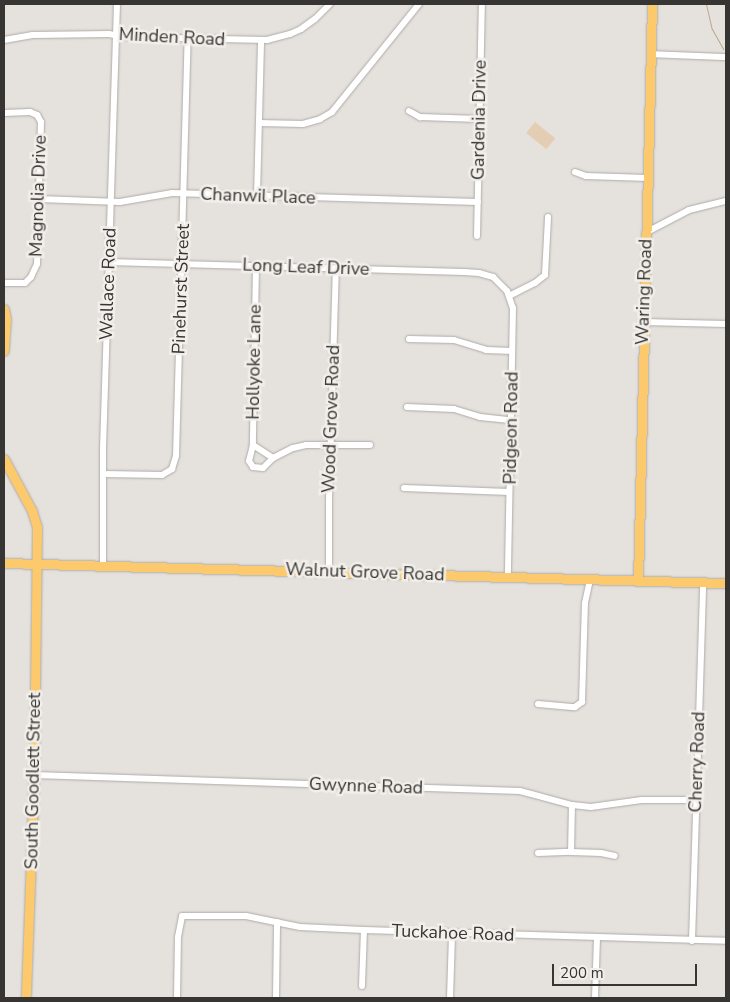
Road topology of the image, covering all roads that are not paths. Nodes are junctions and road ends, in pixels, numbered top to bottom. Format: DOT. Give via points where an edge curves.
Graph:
graph roads {
  1 [pos="117,4"];
  2 [pos="330,4"];
  3 [pos="419,4"];
  4 [pos="482,4"];
  5 [pos="652,4"];
  6 [pos="116,35"];
  7 [pos="188,39"];
  8 [pos="4,40"];
  9 [pos="261,40"];
  10 [pos="651,54"];
  11 [pos="726,57"];
  12 [pos="409,111"];
  13 [pos="4,113"];
  14 [pos="479,118"];
  15 [pos="259,123"];
  16 [pos="574,172"];
  17 [pos="648,178"];
  18 [pos="184,194"];
  19 [pos="257,196"];
  20 [pos="38,199"];
  21 [pos="726,201"];
  22 [pos="110,202"];
  23 [pos="478,202"];
  24 [pos="548,218"];
  25 [pos="647,232"];
  26 [pos="477,236"];
  27 [pos="109,262"];
  28 [pos="182,264"];
  29 [pos="256,265"];
  30 [pos="336,268"];
  31 [pos="4,283"];
  32 [pos="510,296"];
  33 [pos="4,309"];
  34 [pos="644,322"];
  35 [pos="726,324"];
  36 [pos="409,339"];
  37 [pos="4,351"];
  38 [pos="512,351"];
  39 [pos="407,407"];
  40 [pos="510,420"];
  41 [pos="331,444"];
  42 [pos="253,445"];
  43 [pos="370,446"];
  44 [pos="273,458"];
  45 [pos="4,460"];
  46 [pos="104,474"];
  47 [pos="404,488"];
  48 [pos="509,492"];
  49 [pos="4,563"];
  50 [pos="36,564"];
  51 [pos="103,564"];
  52 [pos="329,571"];
  53 [pos="508,576"];
  54 [pos="590,579"];
  55 [pos="638,581"];
  56 [pos="703,582"];
  57 [pos="726,583"];
  58 [pos="538,704"];
  59 [pos="34,775"];
  60 [pos="696,800"];
  61 [pos="572,805"];
  62 [pos="571,852"];
  63 [pos="538,853"];
  64 [pos="615,856"];
  65 [pos="277,922"];
  66 [pos="364,930"];
  67 [pos="452,933"];
  68 [pos="597,938"];
  69 [pos="692,941"];
  70 [pos="726,941"];
  71 [pos="362,986"];
  72 [pos="26,998"];
  73 [pos="177,998"];
  74 [pos="276,998"];
  75 [pos="450,998"];
  76 [pos="595,998"];
  1 -- 6 [label="street, Wallace Road"];
  2 -- 9 [label="street, Minden Road" via="301,29 282,37"];
  3 -- 15 [label="street" via="332,112 303,124"];
  4 -- 14 [label="street, Gardenia Drive"];
  5 -- 10 [label="main road, Waring Road"];
  6 -- 7 [label="street, Minden Road"];
  6 -- 8 [label="street, Minden Road" via="33,35"];
  6 -- 22 [label="street, Wallace Road"];
  7 -- 9 [label="street, Minden Road"];
  7 -- 18 [label="street, Pinehurst Street"];
  9 -- 15 [label="street"];
  10 -- 11 [label="street"];
  10 -- 17 [label="main road, Waring Road"];
  12 -- 14 [label="street" via="420,117"];
  13 -- 20 [label="street, Magnolia Drive" via="40,113"];
  14 -- 23 [label="street, Gardenia Drive"];
  15 -- 19 [label="street"];
  16 -- 17 [label="street" via="586,176"];
  17 -- 25 [label="main road, Waring Road"];
  18 -- 19 [label="street, Chanwil Place"];
  18 -- 22 [label="street, Chanwil Place" via="158,194"];
  18 -- 28 [label="street, Pinehurst Street"];
  19 -- 23 [label="street, Chanwil Place"];
  20 -- 22 [label="street, Chanwil Place"];
  20 -- 31 [label="street, Magnolia Drive" via="35,271 25,284"];
  21 -- 25 [label="street" via="689,210"];
  22 -- 27 [label="street, Wallace Road"];
  23 -- 26 [label="street, Gardenia Drive"];
  24 -- 32 [label="street" via="545,274"];
  25 -- 34 [label="main road, Waring Road"];
  27 -- 28 [label="street, Long Leaf Drive"];
  27 -- 46 [label="street, Wallace Road"];
  28 -- 29 [label="street, Long Leaf Drive"];
  28 -- 46 [label="street, Pinehurst Street" via="176,456 172,469 162,475"];
  29 -- 30 [label="street, Long Leaf Drive"];
  29 -- 42 [label="street, Hollyoke Lane"];
  30 -- 32 [label="street, Long Leaf Drive" via="473,272 489,275"];
  30 -- 41 [label="street, Wood Grove Road"];
  32 -- 38 [label="street, Pidgeon Road"];
  33 -- 37 [label="main road"];
  34 -- 35 [label="street"];
  34 -- 55 [label="main road, Waring Road"];
  36 -- 38 [label="street" via="454,340 486,350"];
  38 -- 40 [label="street, Pidgeon Road"];
  39 -- 40 [label="street" via="454,409 480,418"];
  40 -- 48 [label="street, Pidgeon Road"];
  41 -- 43 [label="street"];
  41 -- 44 [label="street" via="300,446"];
  41 -- 52 [label="street, Wood Grove Road"];
  42 -- 44 [label="street, Hollyoke Lane"];
  42 -- 44 [label="street" via="249,461 255,469 262,468"];
  45 -- 50 [label="main road, South Goodlett Street" via="32,511 37,527"];
  46 -- 51 [label="street, Wallace Road"];
  47 -- 48 [label="street"];
  48 -- 53 [label="street, Pidgeon Road"];
  49 -- 50 [label="main road, Walnut Grove Road"];
  50 -- 51 [label="main road, Walnut Grove Road"];
  50 -- 59 [label="main road, South Goodlett Street"];
  51 -- 52 [label="main road, Walnut Grove Road"];
  52 -- 53 [label="main road, Walnut Grove Road"];
  53 -- 54 [label="main road, Walnut Grove Road"];
  54 -- 55 [label="main road, Walnut Grove Road"];
  54 -- 58 [label="street" via="585,603 582,702 575,707"];
  55 -- 56 [label="main road, Walnut Grove Road"];
  56 -- 57 [label="main road, Walnut Grove Road"];
  56 -- 60 [label="street, Cherry Road"];
  59 -- 61 [label="street, Gwynne Road" via="520,791"];
  59 -- 72 [label="main road, South Goodlett Street"];
  60 -- 61 [label="street, Gwynne Road" via="642,800 590,807"];
  60 -- 69 [label="street, Cherry Road"];
  61 -- 62 [label="street"];
  62 -- 63 [label="street"];
  62 -- 64 [label="street"];
  65 -- 66 [label="street, Tuckahoe Road" via="300,927"];
  65 -- 73 [label="street, Tuckahoe Road" via="246,916 182,916 178,937"];
  65 -- 74 [label="street"];
  66 -- 67 [label="street, Tuckahoe Road"];
  66 -- 71 [label="street"];
  67 -- 68 [label="street, Tuckahoe Road"];
  67 -- 75 [label="street"];
  68 -- 69 [label="street, Tuckahoe Road"];
  68 -- 76 [label="street"];
  69 -- 70 [label="street, Tuckahoe Road"];
}
